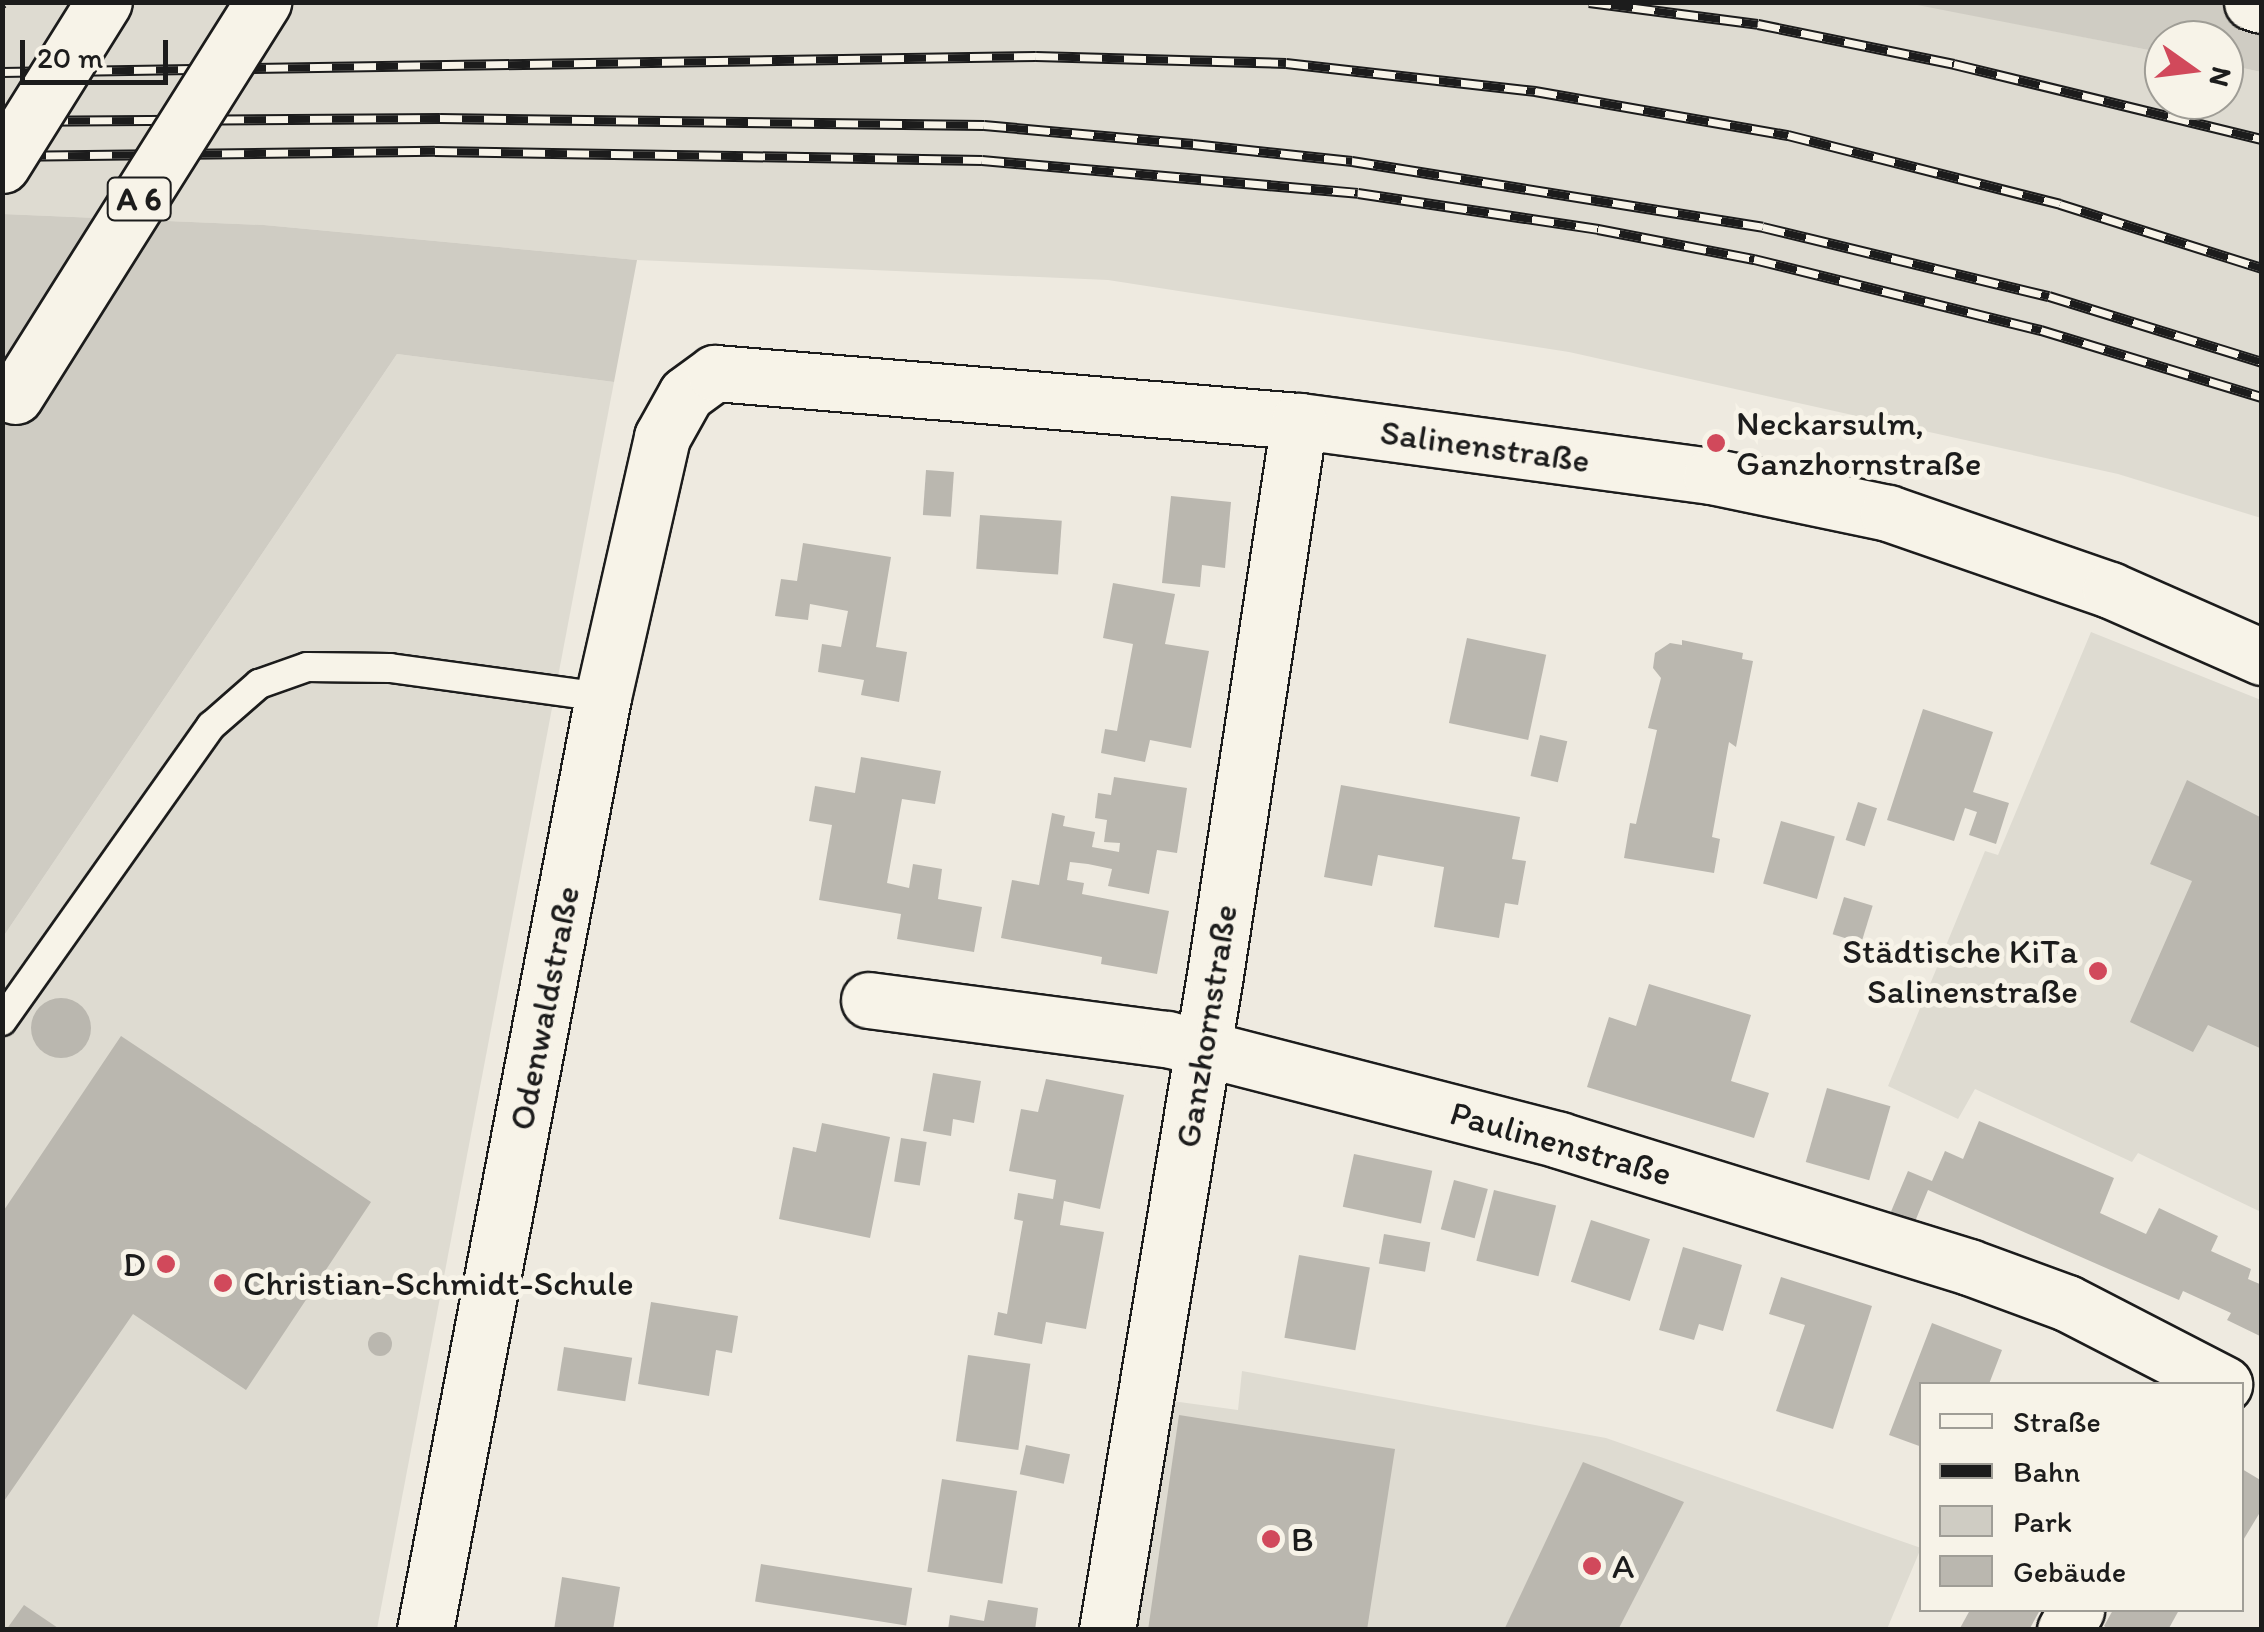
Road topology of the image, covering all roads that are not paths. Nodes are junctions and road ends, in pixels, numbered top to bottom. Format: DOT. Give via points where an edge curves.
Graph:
graph roads {
  1 [pos="104,2"];
  2 [pos="263,2"];
  3 [pos="2252,2"];
  4 [pos="2262,4"];
  5 [pos="2,164"];
  6 [pos="686,394"];
  7 [pos="15,396"];
  8 [pos="1299,422"];
  9 [pos="2262,657"];
  10 [pos="603,697"];
  11 [pos="869,1000"];
  12 [pos="2,1021"];
  13 [pos="1203,1047"];
  14 [pos="2213,1382"];
  15 [pos="425,1630"];
  16 [pos="1107,1630"];
  1 -- 5 [label="main road, bridge"];
  2 -- 7 [label="main road, A 6, bridge"];
  3 -- 4 [label="main road"];
  6 -- 8 [label="main road, Salinenstraße" via="715,373"];
  6 -- 10 [label="main road, Odenwaldstraße" via="662,437"];
  8 -- 9 [label="main road, Salinenstraße" via="1710,476 1888,514 2110,590"];
  8 -- 13 [label="main road, Ganzhornstraße"];
  10 -- 12 [label="lane" via="390,668 308,667 259,684 211,726"];
  10 -- 15 [label="main road, Odenwaldstraße"];
  11 -- 13 [label="main road, Paulinenstraße"];
  13 -- 14 [label="main road, Paulinenstraße" via="1559,1140 1969,1266 2067,1303"];
  13 -- 16 [label="main road, Ganzhornstraße"];
}
